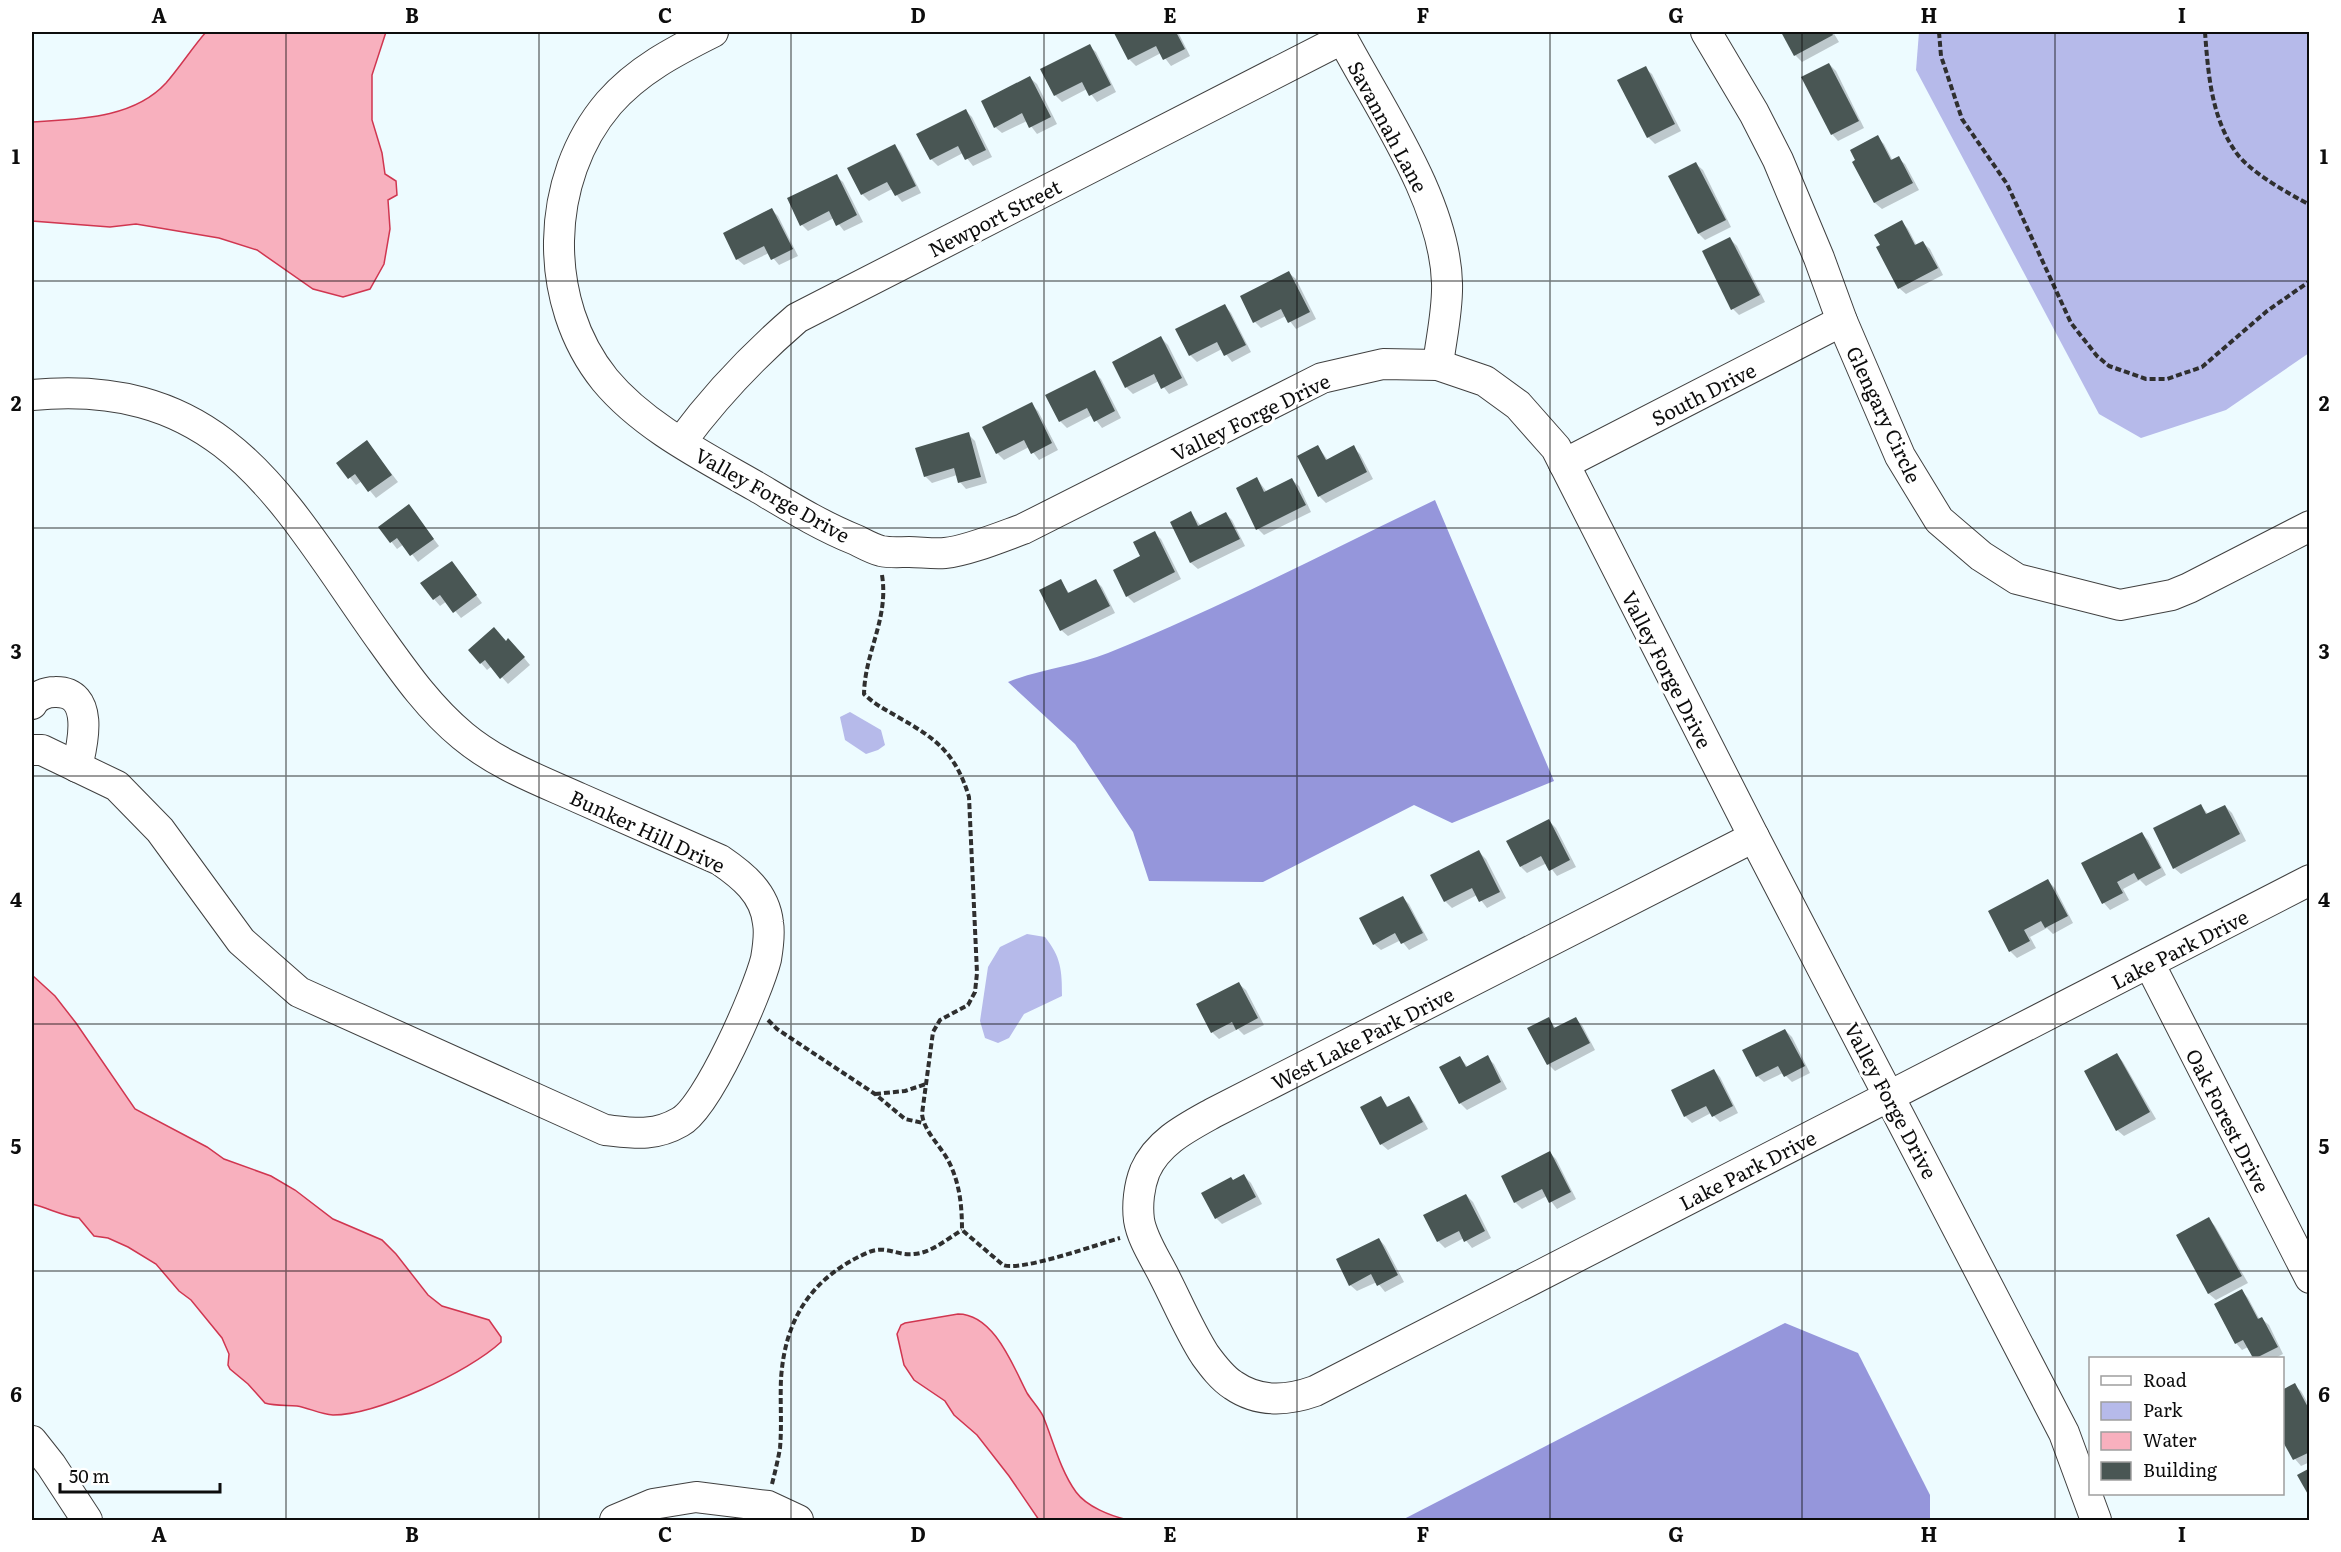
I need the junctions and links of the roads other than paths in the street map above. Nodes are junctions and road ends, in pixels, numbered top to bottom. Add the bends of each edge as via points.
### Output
1 (713, 32) edge
2 (1706, 32) edge
3 (1340, 35) edge
4 (1842, 321) junction
5 (1438, 365) junction
6 (32, 395) edge
7 (681, 442) junction
8 (1564, 464) junction
9 (2310, 526) edge
10 (32, 704) edge
11 (32, 750) edge
12 (77, 767) junction
13 (1754, 837) junction
14 (2310, 880) edge
15 (2149, 963) junction
16 (1890, 1096) junction
17 (2310, 1278) edge
18 (1196, 1337) joint
19 (32, 1441) edge
20 (87, 1521) edge
21 (615, 1521) edge
22 (798, 1521) edge
23 (2096, 1521) edge

1 - 7 street, Valley Forge Drive via 650,66 610,103 593,125 576,161 560,219 561,276 584,348 617,393
2 - 4 street, Glengary Circle via 1778,160
3 - 5 street, Savannah Lane via 1425,190 1445,256 1448,285
3 - 7 street, Newport Street via 797,318 759,351
4 - 8 street, South Drive
4 - 9 street, Glengary Circle via 1900,456 1939,520 1981,556 2017,579 2120,605 2181,591
5 - 7 street, Valley Forge Drive via 1383,364 1322,378 1023,529 946,553 881,551 833,531
5 - 8 street, Valley Forge Drive via 1485,381 1518,405 1542,430
6 - 12 street, Bunker Hill Drive via 98,393 152,404 185,418 225,443 247,461 284,504 421,694 463,736 507,766 720,860 747,880 763,904 768,922 760,979 697,1108 682,1121 649,1134 605,1130 299,992 241,941 160,830 117,786
8 - 13 street, Valley Forge Drive
10 - 12 street via 48,692 64,691 83,711 84,735
11 - 12 street, Bunker Hill Drive via 42,750
13 - 16 street, Valley Forge Drive
13 - 18 street, West Lake Park Drive via 1174,1136 1152,1158 1144,1173 1138,1208 1142,1230
14 - 15 street, Lake Park Drive
15 - 16 street, Lake Park Drive
15 - 17 street, Oak Forest Drive
16 - 18 street, Lake Park Drive via 1315,1391 1281,1400 1247,1393 1219,1373
16 - 23 street, Valley Forge Drive via 2064,1433
19 - 20 street
21 - 22 street via 653,1504 696,1497 768,1506

